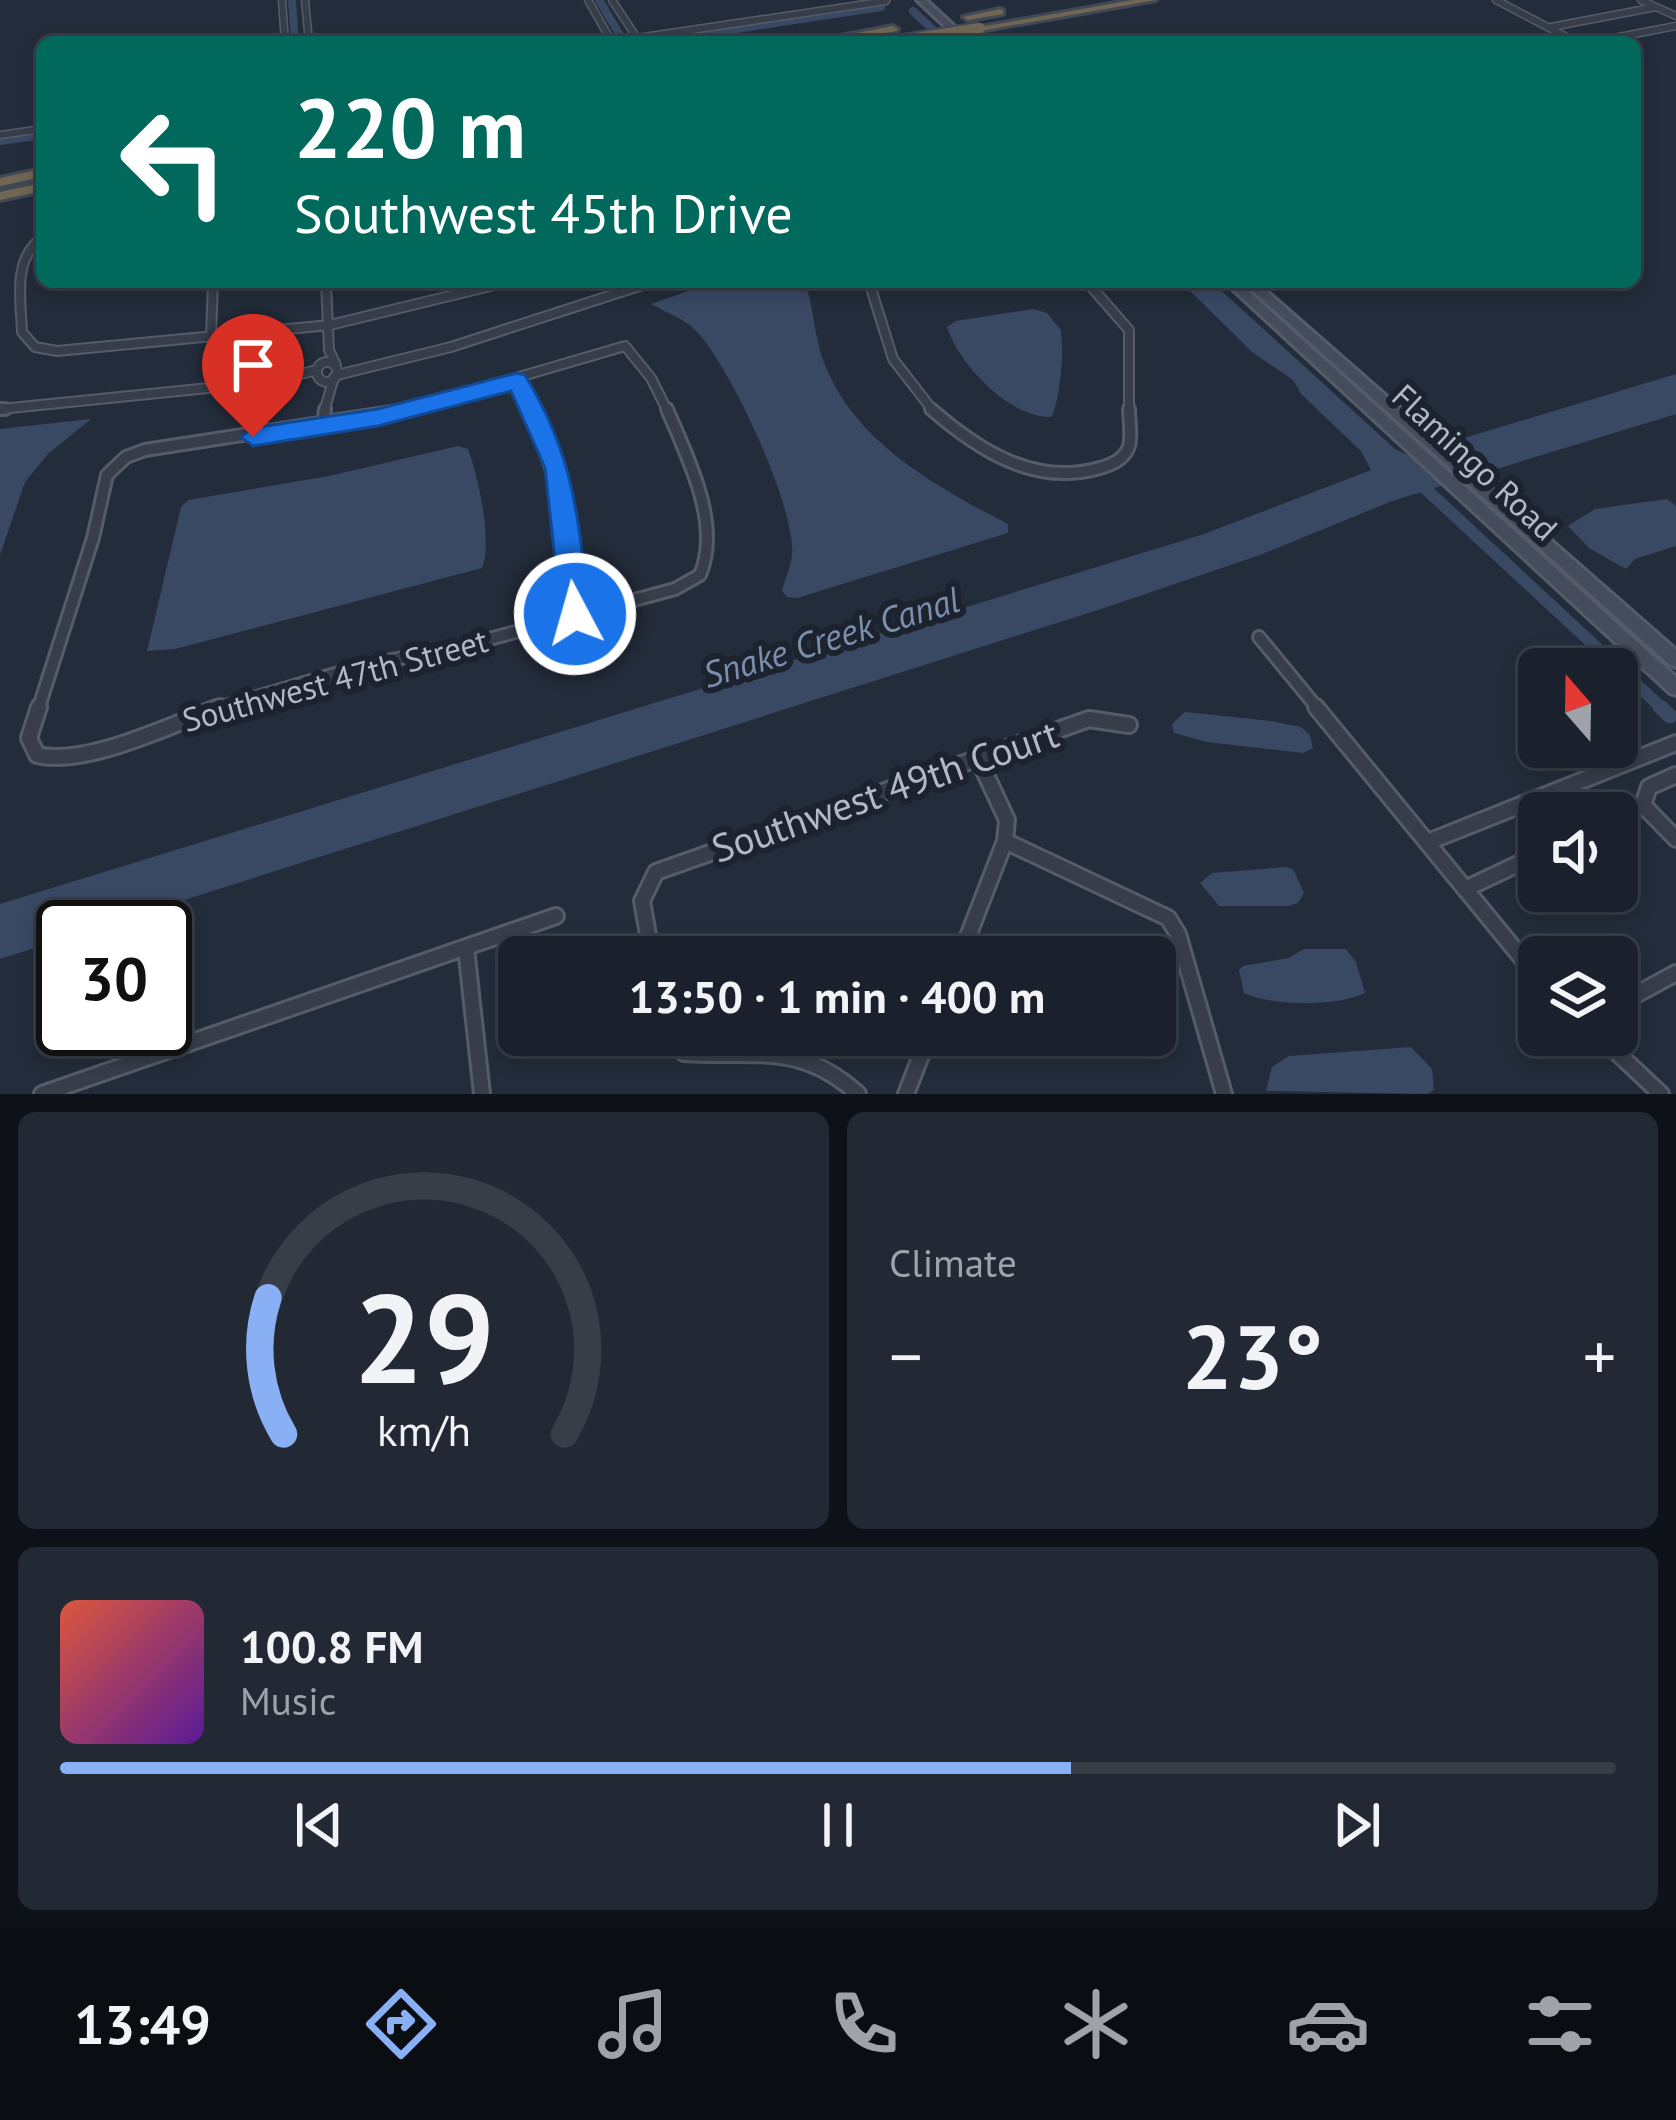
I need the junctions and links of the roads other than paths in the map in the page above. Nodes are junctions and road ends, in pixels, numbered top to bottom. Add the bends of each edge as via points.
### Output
1 (282, 0) edge
2 (305, 0) edge
3 (588, 0) edge
4 (612, 0) edge
5 (921, 0) edge
6 (932, 0) edge
7 (1082, 0) edge
8 (1151, 0) edge
9 (1496, 0) edge
10 (1641, 0) edge
11 (885, 1) edge
12 (1656, 7) junction
13 (895, 9) dead end
14 (1676, 16) edge
15 (1552, 28) junction
16 (1676, 28) edge
17 (285, 36) edge
18 (308, 36) edge
19 (604, 36) edge
20 (636, 36) edge
21 (650, 36) edge
22 (900, 36) edge
23 (905, 36) edge
24 (964, 36) edge
25 (965, 36) edge
26 (1566, 36) edge
27 (1629, 36) edge
28 (1639, 36) edge
29 (36, 130) edge
30 (0, 135) edge
31 (36, 174) edge
32 (0, 182) edge
33 (36, 188) edge
34 (0, 196) edge
35 (36, 241) edge
36 (214, 288) edge
37 (327, 288) edge
38 (482, 288) edge
39 (633, 288) edge
40 (871, 288) edge
41 (1092, 288) edge
42 (1239, 288) edge
43 (1256, 288) edge
44 (330, 325) junction
45 (211, 338) junction
46 (329, 350) junction
47 (336, 371) junction
48 (318, 374) junction
49 (517, 381) junction
50 (326, 394) junction
51 (0, 409) edge
52 (323, 427) junction
53 (575, 614) junction
54 (1259, 637) dead end
55 (1676, 660) edge
56 (1676, 688) edge
57 (1129, 725) dead end
58 (1676, 743) edge
59 (978, 758) junction
60 (1676, 776) edge
61 (1643, 805) junction
62 (1638, 807) edge
63 (1676, 839) edge
64 (1005, 841) junction
65 (1428, 842) junction
66 (1518, 864) edge
67 (1465, 889) junction
68 (556, 916) dead end
69 (648, 936) edge
70 (968, 936) edge
71 (466, 948) junction
72 (1518, 953) edge
73 (1676, 973) edge
74 (1638, 994) edge
75 (796, 1056) edge
76 (921, 1056) edge
77 (1620, 1056) edge
78 (42, 1094) edge
79 (482, 1094) edge
80 (858, 1094) edge
81 (906, 1094) edge
82 (1224, 1094) edge
83 (1660, 1094) edge

1 - 17 street
2 - 18 street
3 - 19 street
4 - 20 street
5 - 24 main road
6 - 25 main road
7 - 22 highway
8 - 23 highway, bridge
9 - 15 street
10 - 12 street
11 - 13 street
11 - 21 street
12 - 14 street
12 - 15 street
15 - 26 street
16 - 27 street
16 - 28 street
29 - 30 street
31 - 32 highway
33 - 34 highway
35 - 45 street via 23,254 22,332 35,346
36 - 45 street
37 - 44 street
38 - 44 street
39 - 47 street via 451,347
40 - 41 street via 885,343 921,398 991,452 1054,478 1125,456 1129,330
42 - 56 main road, Flamingo Road
43 - 55 main road, Flamingo Road
44 - 45 street
44 - 46 street
46 - 47 street
46 - 48 street
47 - 48 street
47 - 50 street
48 - 50 street
48 - 51 street
49 - 52 street
49 - 53 street via 558,468
49 - 53 street, Southwest 47th Street via 625,346 637,351 698,498 710,550 700,575
50 - 52 street
52 - 53 street, Southwest 47th Street via 145,450 107,475 29,738 37,755 86,754 314,680
54 - 65 street
57 - 59 street, Southwest 49th Court via 1089,719
58 - 65 street
59 - 64 street via 1007,820
59 - 69 street, Southwest 49th Court via 656,872 640,900
60 - 61 street via 1649,788
61 - 62 street
61 - 63 street
64 - 70 street
64 - 82 street via 1168,918
65 - 67 street
66 - 67 street
67 - 72 street
68 - 71 street
71 - 78 street
71 - 79 street
73 - 74 street
75 - 80 street via 838,1073
76 - 81 street
77 - 83 street

